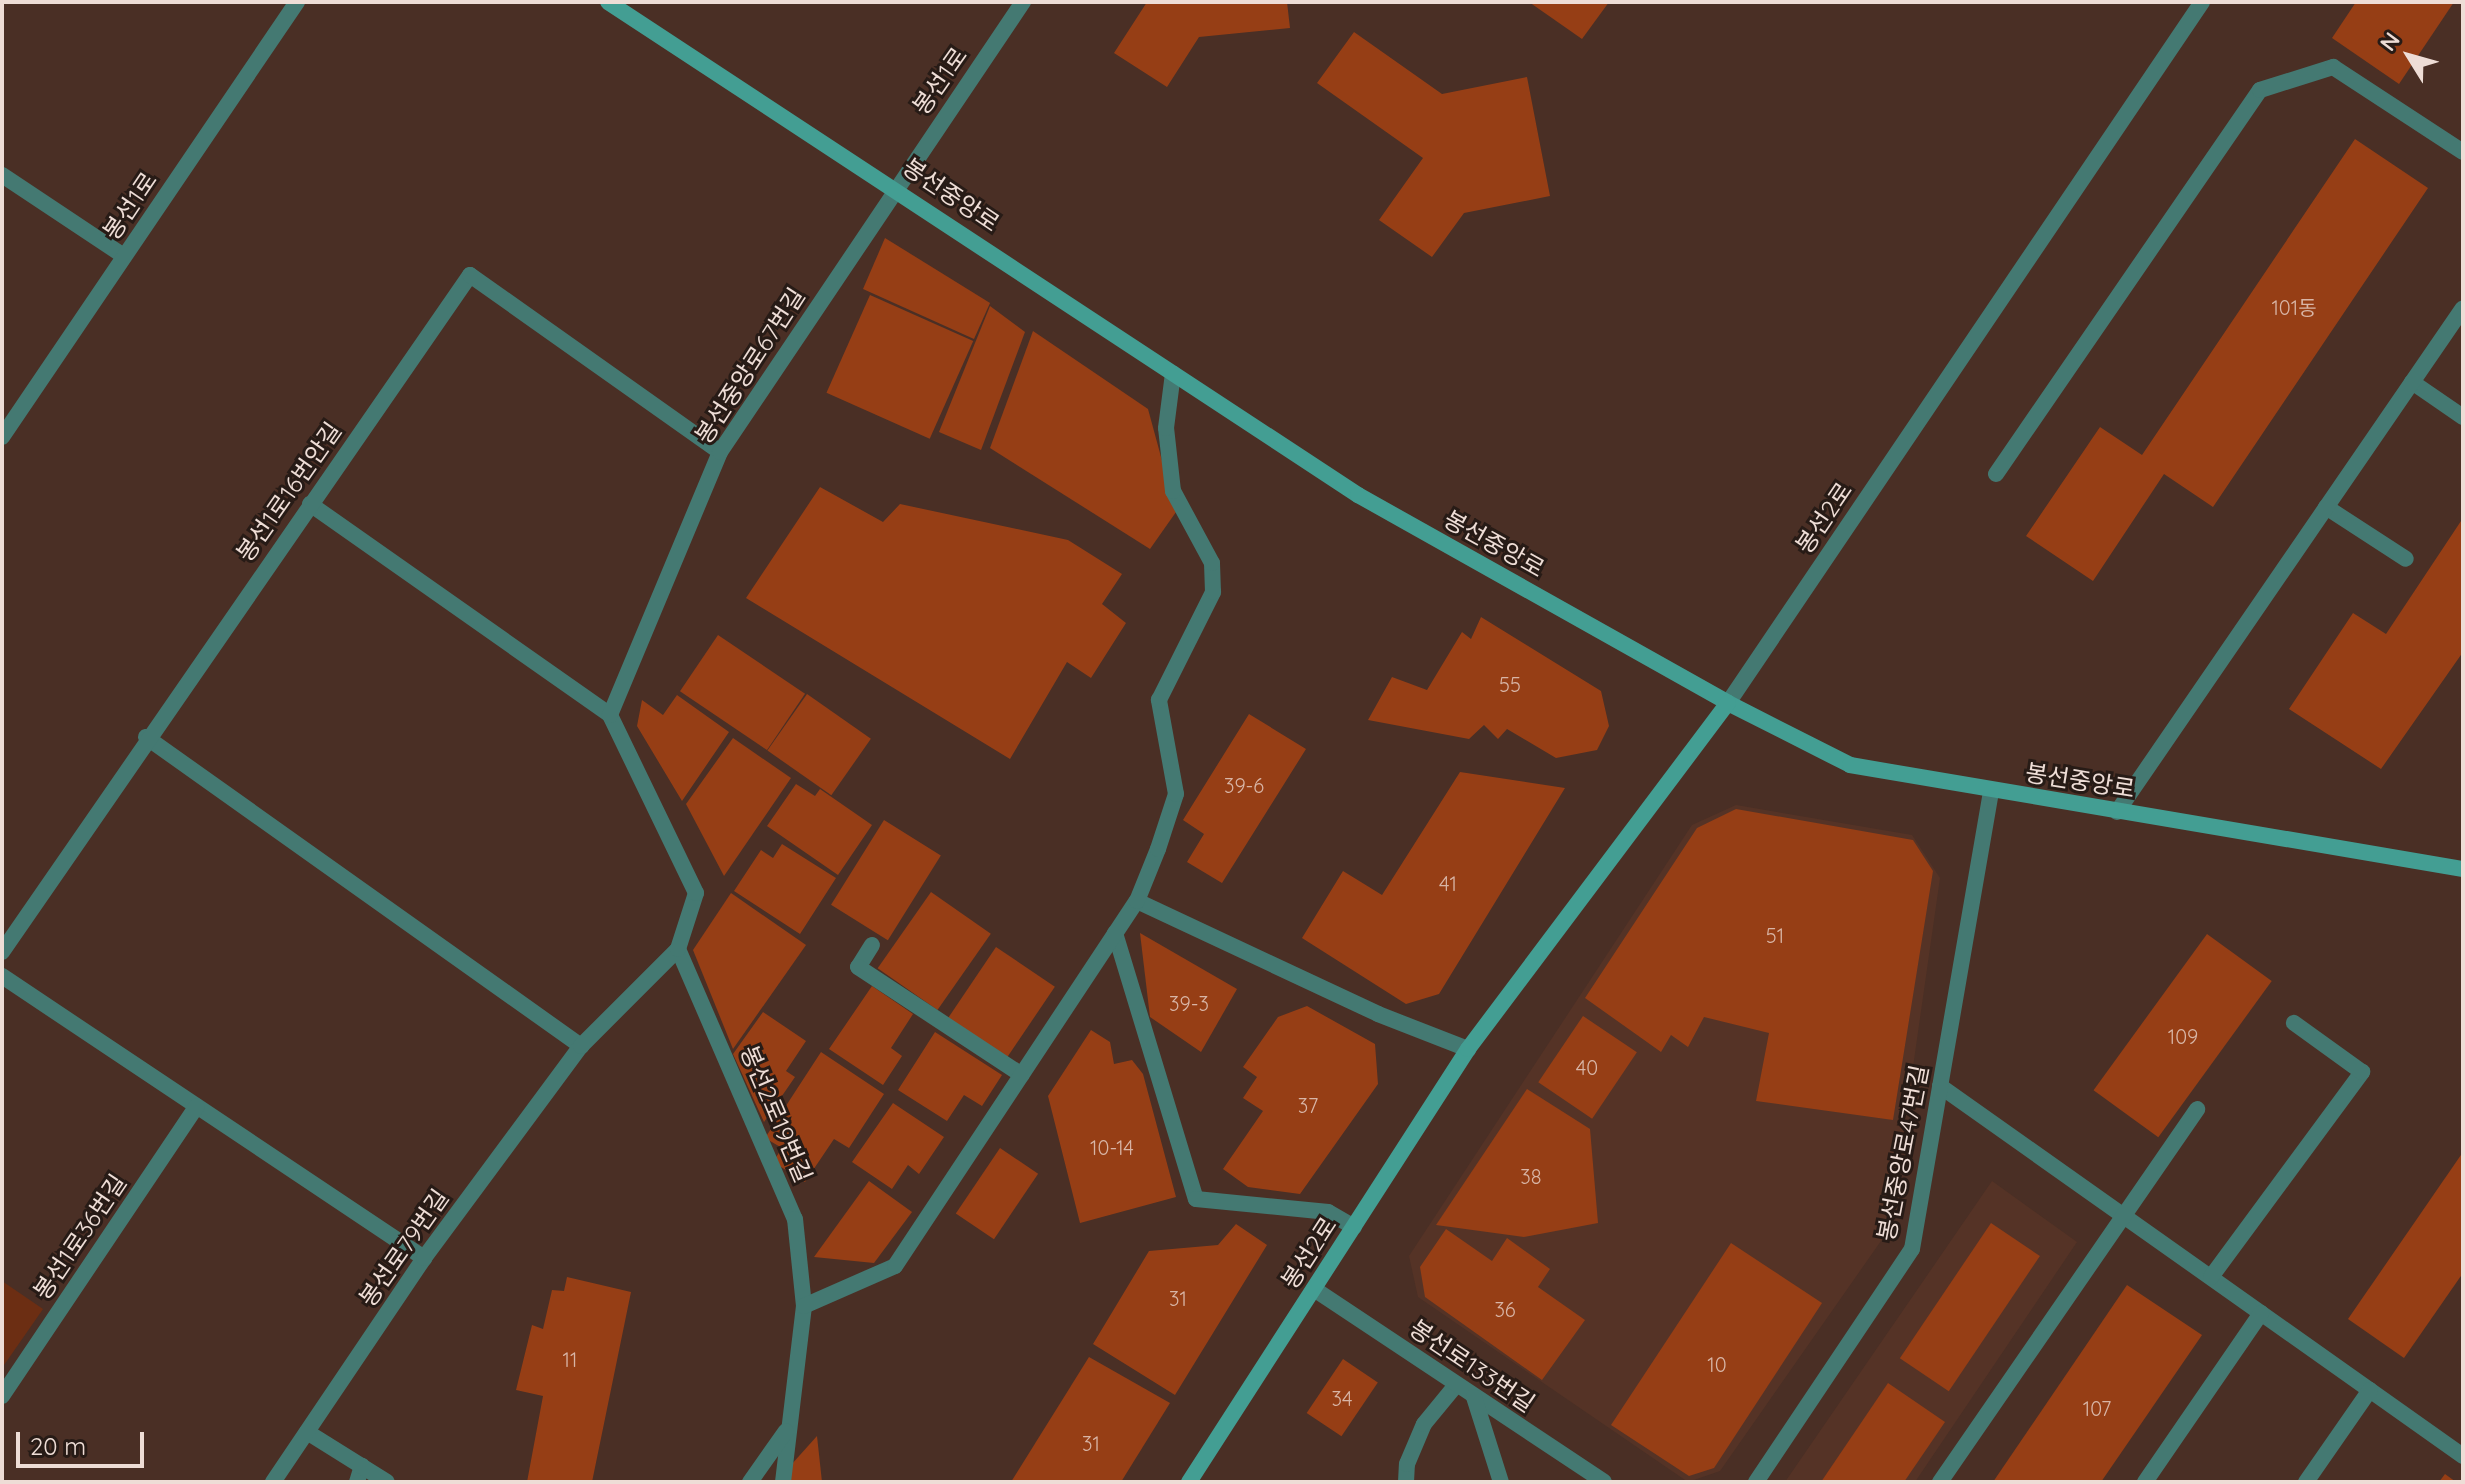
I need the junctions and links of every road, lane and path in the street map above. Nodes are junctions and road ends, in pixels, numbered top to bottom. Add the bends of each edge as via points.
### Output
1 (297, 2) edge
2 (608, 2) edge
3 (1023, 2) edge
4 (2202, 2) edge
5 (2463, 152) edge
6 (2, 175) edge
7 (896, 187) junction
8 (124, 256) junction
9 (2463, 308) edge
10 (1173, 373) junction
11 (2412, 382) junction
12 (2463, 417) edge
13 (2, 437) edge
14 (720, 452) junction
15 (1996, 474) dead end
16 (310, 504) junction
17 (2326, 507) junction
18 (2406, 559) dead end
19 (1728, 703) junction
20 (610, 715) junction
21 (146, 737) junction
22 (1991, 791) junction
23 (2117, 812) junction
24 (2463, 869) edge
25 (1137, 901) junction
26 (1115, 933) junction
27 (872, 945) dead end
28 (678, 949) junction
29 (2, 952) edge
30 (2, 976) edge
31 (2294, 1023) dead end
32 (581, 1046) junction
33 (1468, 1049) junction
34 (1022, 1075) junction
35 (1940, 1086) junction
36 (197, 1106) junction
37 (2197, 1109) dead end
38 (2124, 1216) junction
39 (1354, 1227) junction
40 (424, 1258) junction
41 (2211, 1277) junction
42 (1314, 1289) junction
43 (804, 1306) junction
44 (2261, 1313) junction
45 (1456, 1385) junction
46 (2370, 1390) junction
47 (2, 1396) edge
48 (1474, 1397) junction
49 (787, 1430) junction
50 (307, 1432) junction
51 (2463, 1456) edge
52 (359, 1474) edge
53 (273, 1482) edge
54 (387, 1482) edge
55 (750, 1482) edge
56 (783, 1482) edge
57 (1189, 1482) edge
58 (1406, 1482) edge
59 (1501, 1482) edge
60 (1604, 1482) edge
61 (1756, 1482) edge
62 (1940, 1482) edge
63 (2145, 1482) edge
64 (2306, 1482) edge

1 - 8 street, 봉선1로
2 - 7 street, 봉선중앙로
3 - 7 street, 봉선1로
4 - 19 street, 봉선2로
5 - 15 street via 2333,67 2260,90
6 - 8 street
7 - 10 street, 봉선중앙로
7 - 14 street, 봉선중앙로67번길
8 - 13 street, 봉선1로
9 - 11 street
10 - 19 street, 봉선중앙로 via 1358,495
10 - 25 street via 1166,428 1173,491 1212,563 1213,592 1159,700 1176,794
11 - 12 street
11 - 17 street
14 - 16 street, 봉선1로16번안길 via 470,275
14 - 20 street, 봉선중앙로67번길
16 - 20 street
16 - 21 street, 봉선1로16번안길
17 - 18 street
17 - 23 street
19 - 22 street, 봉선중앙로 via 1850,765
19 - 33 street, 봉선2로
20 - 28 street via 696,893
21 - 29 street, 봉선1로16번안길
21 - 32 street
22 - 23 street, 봉선중앙로
22 - 35 street, 봉선중앙로47번길
23 - 24 street, 봉선중앙로
25 - 26 street
25 - 33 street via 1378,1014
26 - 34 street
26 - 39 street via 1196,1199 1328,1212
27 - 34 street via 858,967
28 - 32 street, 봉선로79번길
28 - 43 street, 봉선2로19번길 via 795,1219
30 - 36 street
31 - 41 street via 2362,1072
32 - 40 street, 봉선로79번길
33 - 39 street, 봉선2로
34 - 43 street via 895,1266
35 - 38 street
35 - 61 street, 봉선중앙로47번길 via 1912,1249
36 - 40 street
36 - 47 street, 봉선1로36번길
37 - 38 street
38 - 41 street
38 - 62 street
39 - 42 street, 봉선2로
40 - 50 street, 봉선로79번길
41 - 44 street
42 - 45 street, 봉선로133번길
42 - 57 street, 봉선2로
43 - 49 street, 봉선2로19번길
44 - 46 street
44 - 63 street
45 - 48 street, 봉선로133번길
45 - 58 street via 1424,1424 1407,1464
46 - 51 street
46 - 64 street
48 - 59 street
48 - 60 street, 봉선로133번길
49 - 55 street
49 - 56 street, 봉선2로19번길
50 - 52 street
50 - 53 street, 봉선로79번길
52 - 54 street

